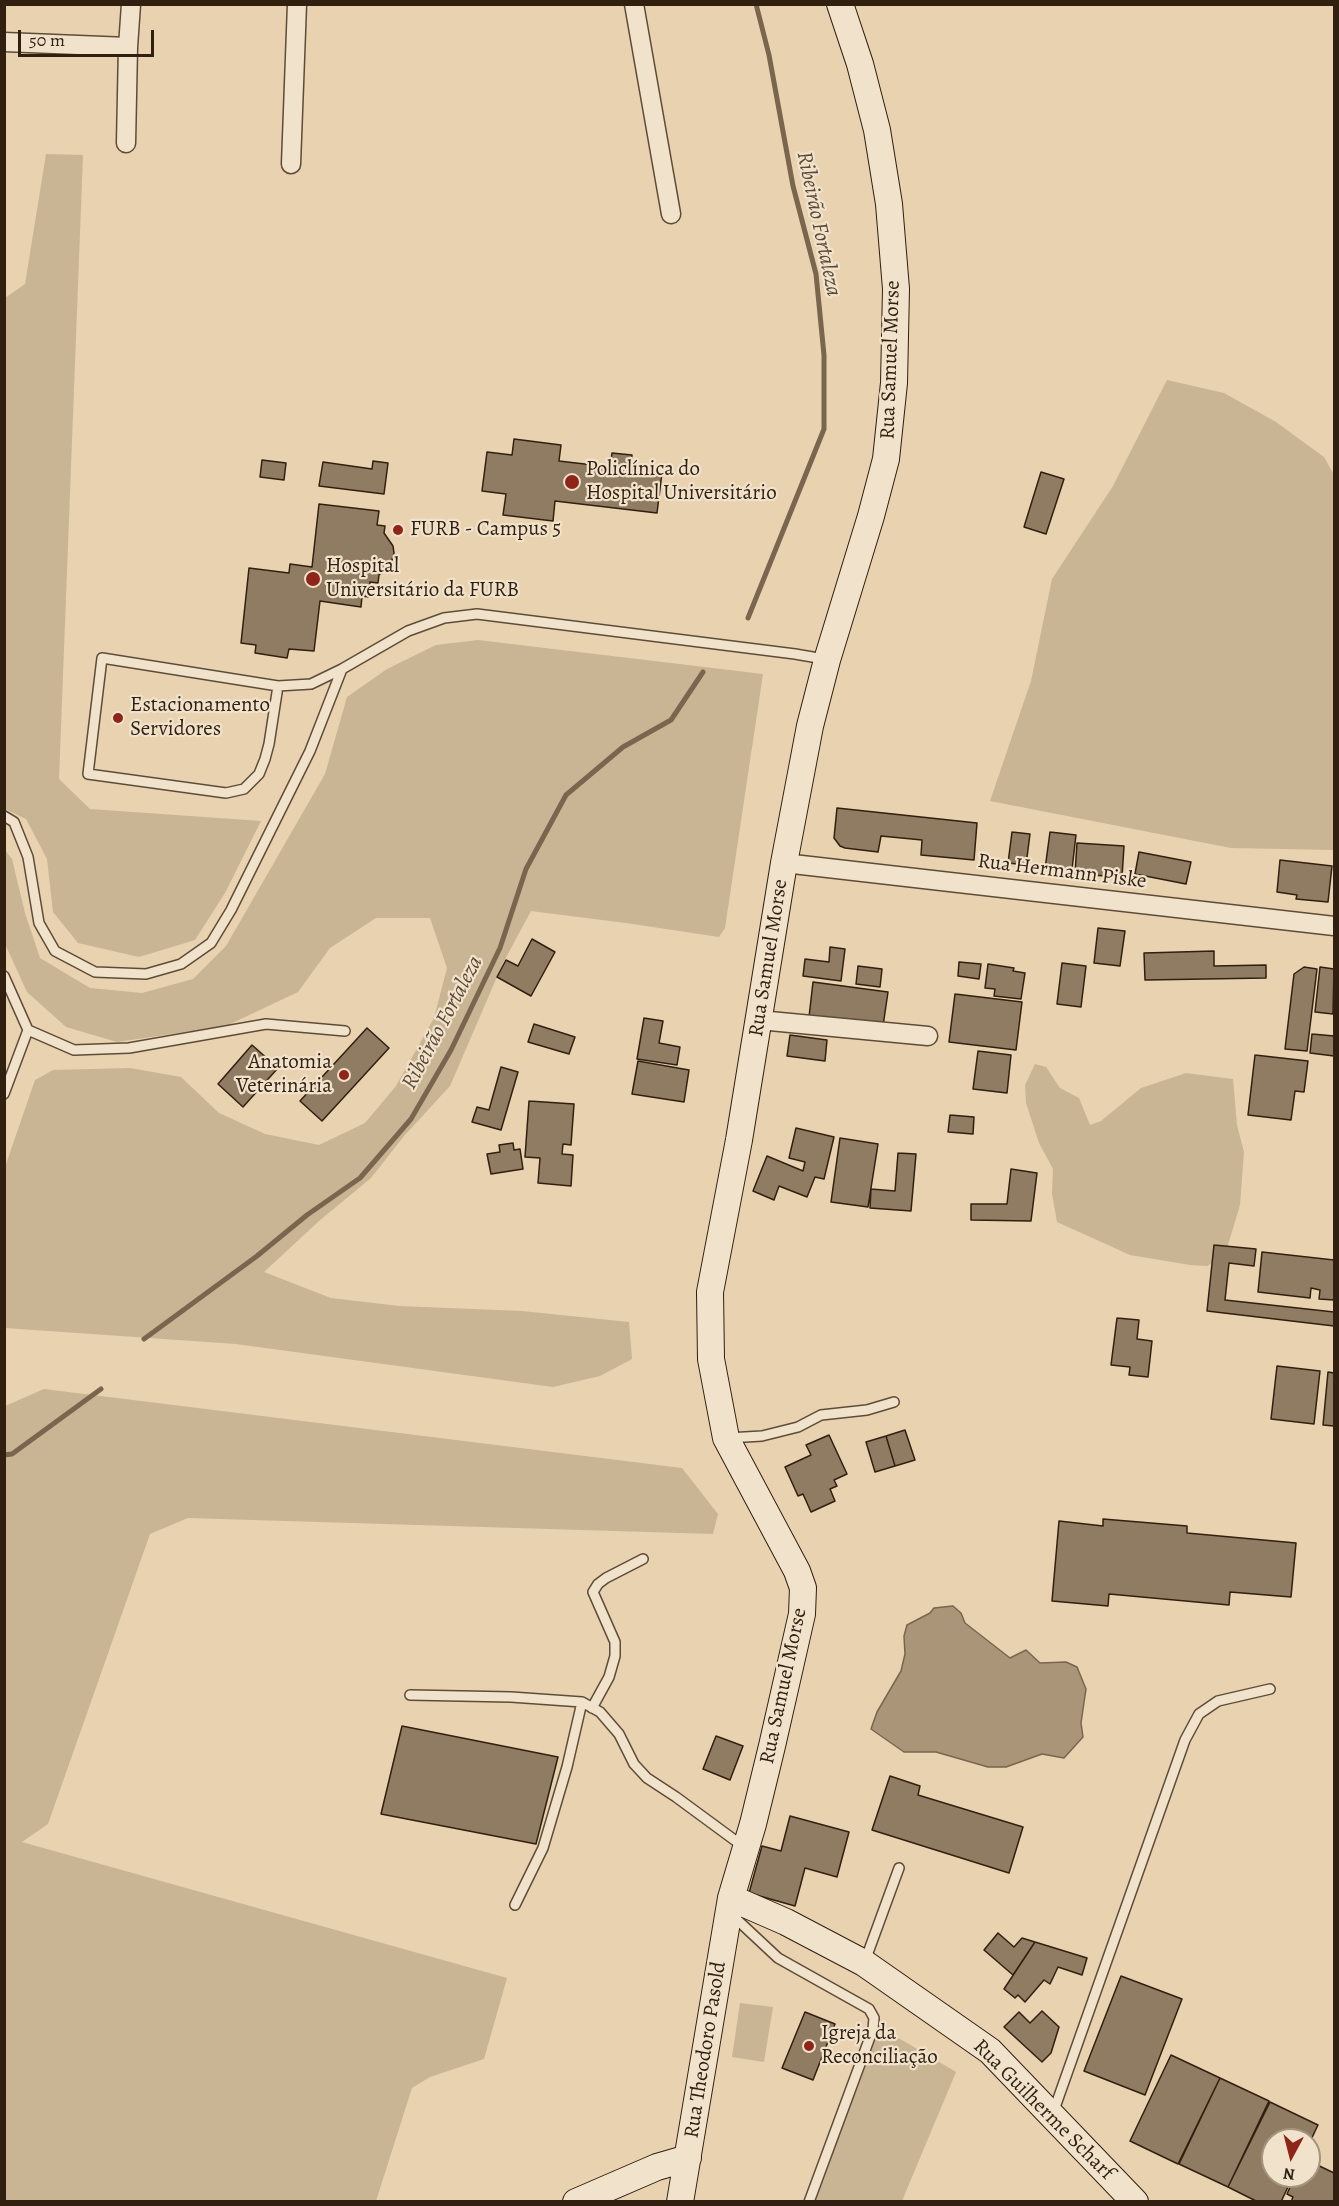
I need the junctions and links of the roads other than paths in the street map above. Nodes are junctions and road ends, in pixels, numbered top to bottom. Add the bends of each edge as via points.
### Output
1 (131, 4) edge
2 (297, 4) edge
3 (633, 4) edge
4 (840, 4) edge
5 (4, 42) edge
6 (128, 47) junction
7 (126, 143) dead end
8 (291, 164) dead end
9 (671, 214) dead end
10 (827, 660) junction
11 (342, 669) junction
12 (278, 686) junction
13 (4, 816) edge
14 (784, 863) junction
15 (1335, 927) edge
16 (4, 976) edge
17 (759, 1020) junction
18 (28, 1030) junction
19 (345, 1031) dead end
20 (928, 1036) dead end
21 (4, 1094) edge
22 (894, 1402) dead end
23 (726, 1438) junction
24 (643, 1559) dead end
25 (1270, 1689) dead end
26 (410, 1695) dead end
27 (582, 1702) junction
28 (592, 1707) junction
29 (746, 1848) junction
30 (899, 1868) dead end
31 (515, 1905) dead end
32 (729, 1905) junction
33 (864, 1963) junction
34 (1052, 2115) junction
35 (688, 2158) junction
36 (576, 2202) edge
37 (680, 2202) edge
38 (809, 2202) edge
39 (1135, 2202) edge

1 - 6 street
2 - 8 street
3 - 9 street
4 - 10 street, Rua Samuel Morse via 878,130 896,289 894,382 886,459
5 - 6 street
6 - 7 street
10 - 11 lane via 477,614 444,618 408,631
10 - 14 street, Rua Samuel Morse
11 - 12 lane via 311,684
11 - 13 lane via 310,752 231,910 211,943 181,964 146,974 95,972 55,951 39,923 28,857 14,822
12 - 12 lane via 102,658 88,774 226,793 244,789 259,774 265,759
14 - 15 street, Rua Hermann Piske
14 - 17 street, Rua Samuel Morse
16 - 18 lane
17 - 20 street
17 - 23 street, Rua Samuel Morse via 710,1292 711,1359
18 - 19 lane via 75,1050 129,1048 266,1024
18 - 21 lane
22 - 23 lane via 867,1410 821,1415 762,1436
23 - 29 street, Rua Samuel Morse via 803,1588 800,1625
24 - 28 lane via 606,1578 593,1592 615,1642 615,1656 609,1677
25 - 34 lane via 1218,1701 1199,1713 1185,1740
26 - 27 lane
27 - 28 lane
27 - 31 lane via 543,1848
28 - 29 lane via 619,1734 646,1778
29 - 32 street, Rua Samuel Morse
30 - 33 lane
32 - 33 street, Rua Guilherme Scharf via 786,1922
32 - 35 street, Rua Theodoro Pasold
32 - 38 lane via 754,1938 778,1958 869,2009 874,2018
33 - 34 street, Rua Guilherme Scharf via 990,2051
34 - 39 street, Rua Guilherme Scharf
35 - 36 street
35 - 37 street, Rua Theodoro Pasold

